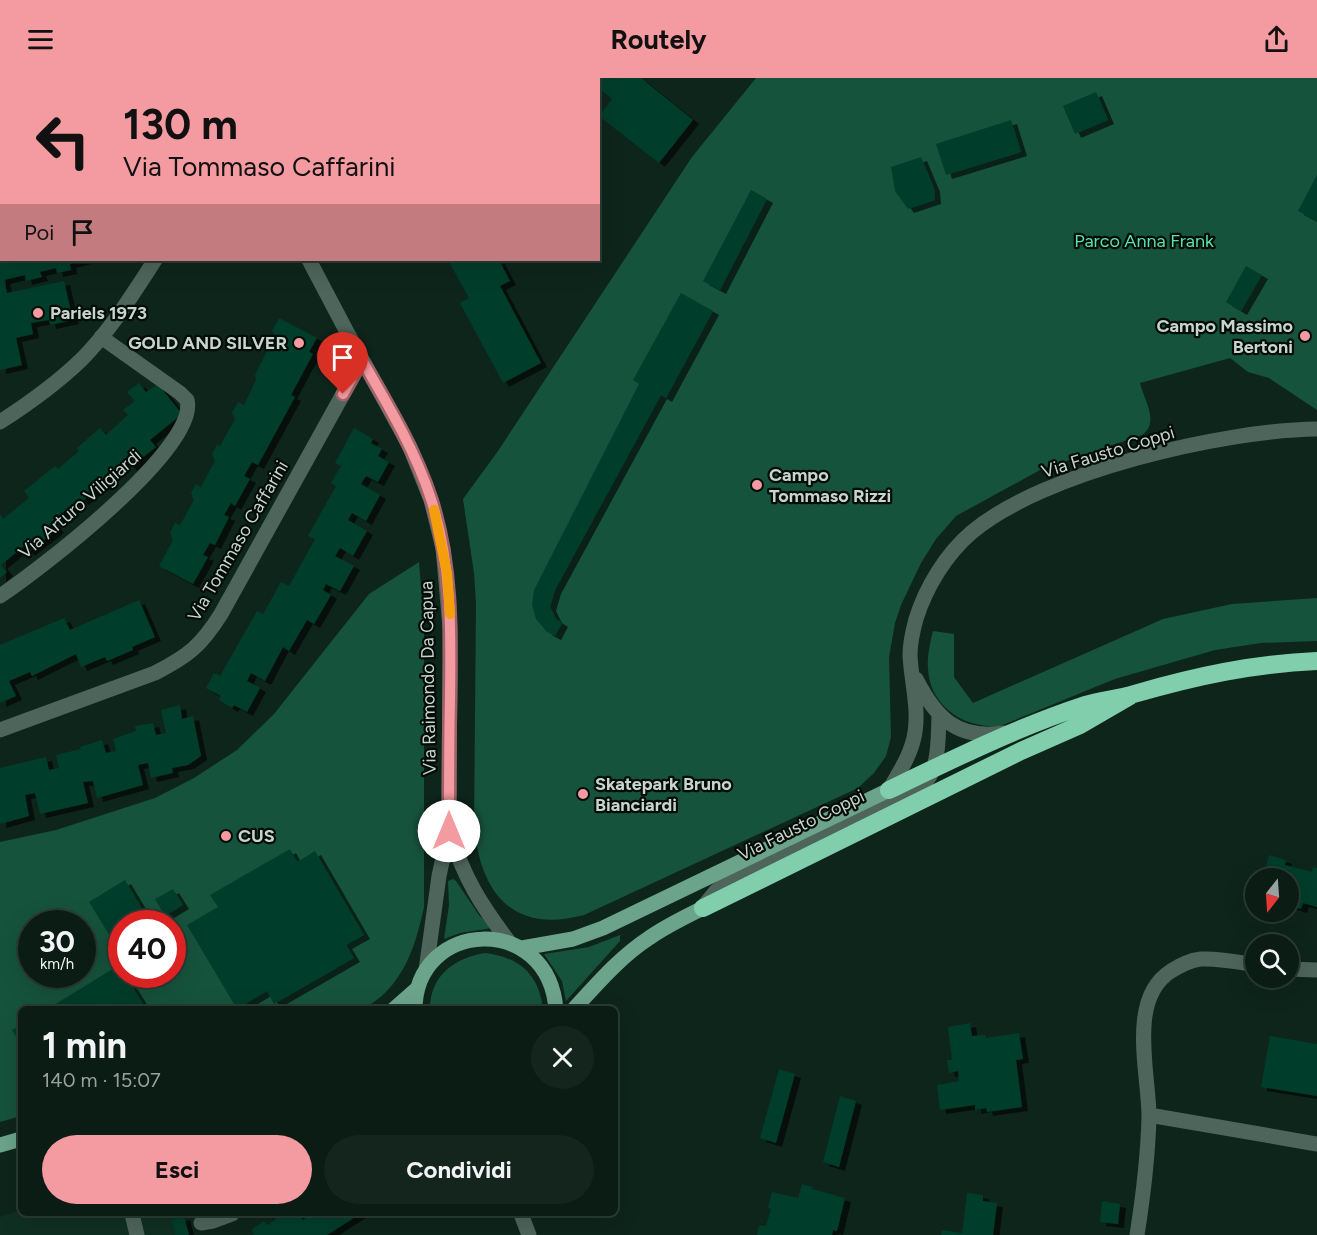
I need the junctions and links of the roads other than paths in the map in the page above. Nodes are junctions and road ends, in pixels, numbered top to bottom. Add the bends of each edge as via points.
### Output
1 (154, 261) edge
2 (309, 262) edge
3 (101, 336) junction
4 (362, 360) junction
5 (2, 420) edge
6 (1317, 429) edge
7 (0, 596) edge
8 (1317, 661) edge
9 (913, 674) junction
10 (1130, 696) junction
11 (939, 716) junction
12 (0, 730) edge
13 (1017, 731) junction
14 (934, 768) junction
15 (889, 790) junction
16 (449, 831) junction
17 (703, 908) junction
18 (516, 945) junction
19 (1245, 963) edge
20 (1299, 969) edge
21 (426, 970) junction
22 (1317, 970) edge
23 (418, 988) junction
24 (398, 1006) edge
25 (416, 1006) edge
26 (555, 1006) edge
27 (577, 1006) edge
28 (1149, 1115) junction
29 (18, 1139) edge
30 (0, 1144) edge
31 (1317, 1144) edge
32 (132, 1216) edge
33 (227, 1216) edge
34 (202, 1224) edge
35 (137, 1235) edge
36 (1137, 1235) edge

1 - 3 street
2 - 4 street, Via Raimondo Da Capua
3 - 5 street via 70,370
3 - 7 street, Via Arturo Viligiardi via 180,393 187,400 188,411 158,462 87,529
4 - 12 street, Via Tommaso Caffarini via 221,614 197,646 154,673
4 - 16 street, Via Raimondo Da Capua via 418,465 443,549 450,628
6 - 9 street, Via Fausto Coppi via 1273,431 1167,452 1059,484 999,513 960,543 931,585 912,638
8 - 10 highway via 1228,670
9 - 11 street, Via Fausto Coppi
9 - 15 street, Via Fausto Coppi via 914,737
10 - 13 highway via 1093,703
10 - 17 highway via 1088,722 1021,751
11 - 13 street, Via Fausto Coppi via 970,733
11 - 14 street
13 - 14 highway
14 - 15 highway
14 - 17 street, Via Fausto Coppi via 920,788 725,884
15 - 18 main road via 603,928 573,939
16 - 18 street, Via Raimondo Da Capua via 471,888
16 - 21 street, Via Raimondo Da Capua
17 - 27 main road via 637,946
18 - 21 main road via 486,938 463,942 442,952
18 - 26 main road via 540,964 552,985
19 - 28 street via 1192,961 1164,975 1153,988 1144,1030
20 - 22 street
21 - 23 main road
23 - 24 main road
23 - 25 main road
28 - 31 street
28 - 36 street
29 - 30 main road
32 - 35 street
33 - 34 street

